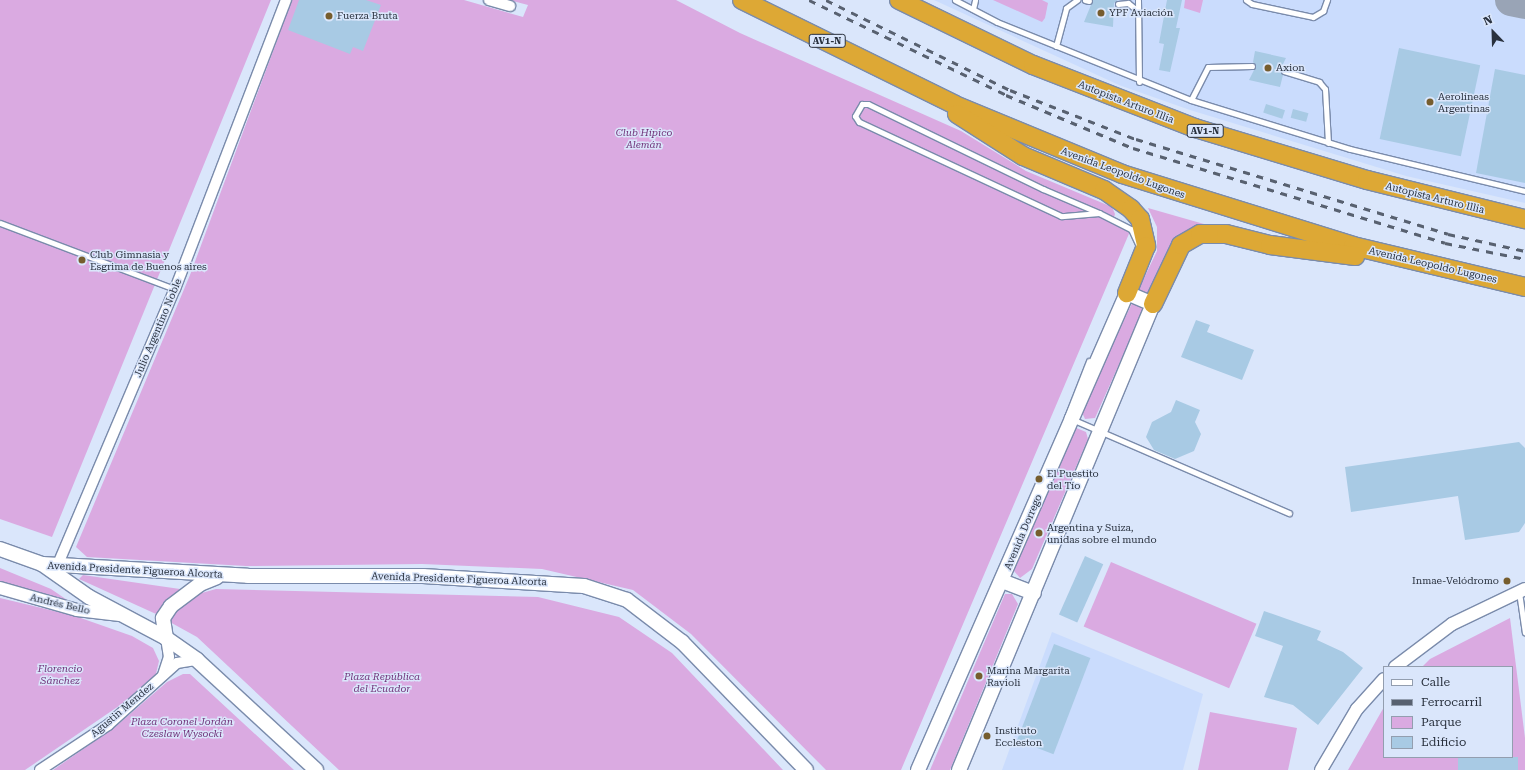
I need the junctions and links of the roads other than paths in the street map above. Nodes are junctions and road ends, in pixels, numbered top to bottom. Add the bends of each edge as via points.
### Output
1 (286, 0) edge
2 (489, 0) edge
3 (742, 0) edge
4 (899, 0) edge
5 (955, 0) edge
6 (975, 0) edge
7 (1077, 0) edge
8 (1138, 0) edge
9 (1246, 0) edge
10 (1327, 0) edge
11 (1118, 4) dead end
12 (510, 6) dead end
13 (973, 9) junction
14 (1138, 11) junction
15 (1056, 46) junction
16 (1252, 66) dead end
17 (1284, 71) dead end
18 (1139, 82) junction
19 (912, 83) junction
20 (1191, 100) junction
21 (1328, 143) junction
22 (1525, 191) edge
23 (1099, 213) junction
24 (1525, 219) edge
25 (0, 223) edge
26 (1431, 266) junction
27 (1525, 287) edge
28 (175, 289) junction
29 (1127, 293) junction
30 (1153, 304) junction
31 (1070, 418) junction
32 (1099, 429) junction
33 (1289, 513) dead end
34 (0, 549) edge
35 (42, 564) junction
36 (58, 564) junction
37 (221, 575) junction
38 (1002, 581) junction
39 (0, 588) edge
40 (1522, 591) edge
41 (1034, 593) junction
42 (120, 615) junction
43 (1525, 633) edge
44 (166, 638) junction
45 (197, 660) junction
46 (1396, 666) edge
47 (163, 675) junction
48 (1383, 680) edge
49 (40, 770) edge
50 (316, 770) edge
51 (806, 770) edge
52 (918, 770) edge
53 (959, 770) edge
54 (1321, 770) edge

1 - 28 street, Julio Argentino Noble
2 - 12 street
3 - 19 highway, Avenida Leopoldo Lugones / AV1-N
4 - 24 highway, Autopista Arturo Illia / AV1-N via 1033,65 1195,128 1367,180
5 - 13 lane
6 - 13 lane
7 - 15 lane via 1066,8
8 - 14 lane
9 - 10 lane via 1252,4 1313,17 1323,11
11 - 14 lane via 1128,3
13 - 15 lane
14 - 18 lane
15 - 18 lane
16 - 20 lane via 1208,67
17 - 21 lane via 1319,82 1325,89
18 - 20 lane
19 - 26 highway, Avenida Leopoldo Lugones / AV1-N via 983,117 1122,174 1278,224
19 - 29 highway via 990,138 1037,163 1104,190 1132,209 1140,219 1146,246
20 - 21 lane
21 - 22 lane
23 - 23 lane via 868,104 862,104 855,116 859,122 1061,216
23 - 31 lane via 1131,229 1139,246 1132,268 1066,412
25 - 28 lane
26 - 27 highway, Avenida Leopoldo Lugones / AV1-N
26 - 30 highway via 1270,245 1226,234 1200,234 1181,245
28 - 36 street, Julio Argentino Noble
29 - 30 main road
29 - 31 main road, Avenida Dorrego
30 - 32 main road
31 - 32 lane
31 - 38 main road, Avenida Dorrego
32 - 33 lane
32 - 41 main road
34 - 35 main road, Avenida Presidente Figueroa Alcorta
35 - 36 main road, Avenida Presidente Figueroa Alcorta
35 - 42 main road, Avenida Presidente Figueroa Alcorta
36 - 37 main road, Avenida Presidente Figueroa Alcorta
37 - 44 main road via 200,584 171,606 163,618
37 - 51 main road, Avenida Presidente Figueroa Alcorta via 423,576 541,581 584,586 627,600 682,642
38 - 41 main road
38 - 52 main road, Avenida Dorrego
39 - 42 street, Andrés Bello via 77,610
40 - 43 lane
40 - 46 street via 1452,624
41 - 53 main road
42 - 44 main road, Avenida Presidente Figueroa Alcorta
44 - 45 main road, Avenida Presidente Figueroa Alcorta
44 - 47 street via 169,657
45 - 47 street, Agustin Mendez via 177,664
45 - 50 main road, Avenida Presidente Figueroa Alcorta
47 - 49 street, Agustin Mendez via 108,725
48 - 54 street via 1357,709

